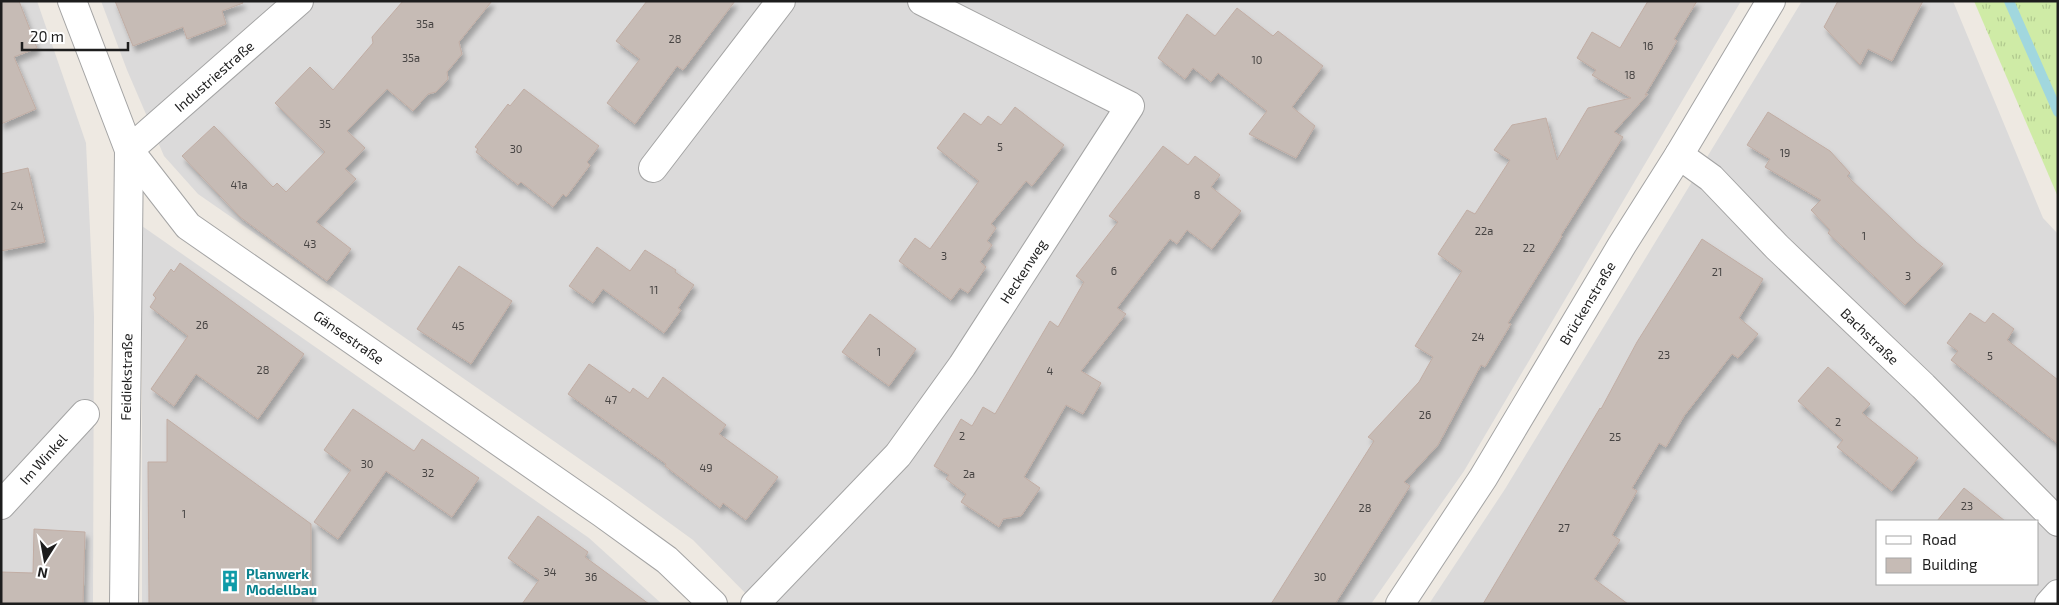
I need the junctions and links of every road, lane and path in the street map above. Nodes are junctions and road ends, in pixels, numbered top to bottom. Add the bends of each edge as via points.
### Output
1 (72, 1) edge
2 (299, 1) edge
3 (781, 1) edge
4 (922, 1) edge
5 (1772, 1) edge
6 (129, 150) junction
7 (1679, 155) junction
8 (653, 168) dead end
9 (85, 414) dead end
10 (1, 505) edge
11 (2058, 522) edge
12 (2058, 594) edge
13 (124, 604) edge
14 (713, 604) edge
15 (755, 604) edge
16 (1400, 604) edge
17 (2049, 604) edge

1 - 6 street, Gänsestraße
2 - 6 street, Industriestraße
3 - 8 street
4 - 15 street, Heckenweg via 1130,106 962,366 898,455
5 - 7 street, Brückenstraße
6 - 13 street, Feidiekstraße
6 - 14 street, Gänsestraße via 188,226 602,513 667,560
7 - 11 street, Bachstraße via 1711,178 1777,247 1923,386
7 - 16 street, Brückenstraße via 1622,244 1483,478
9 - 10 street, Im Winkel
12 - 17 street

